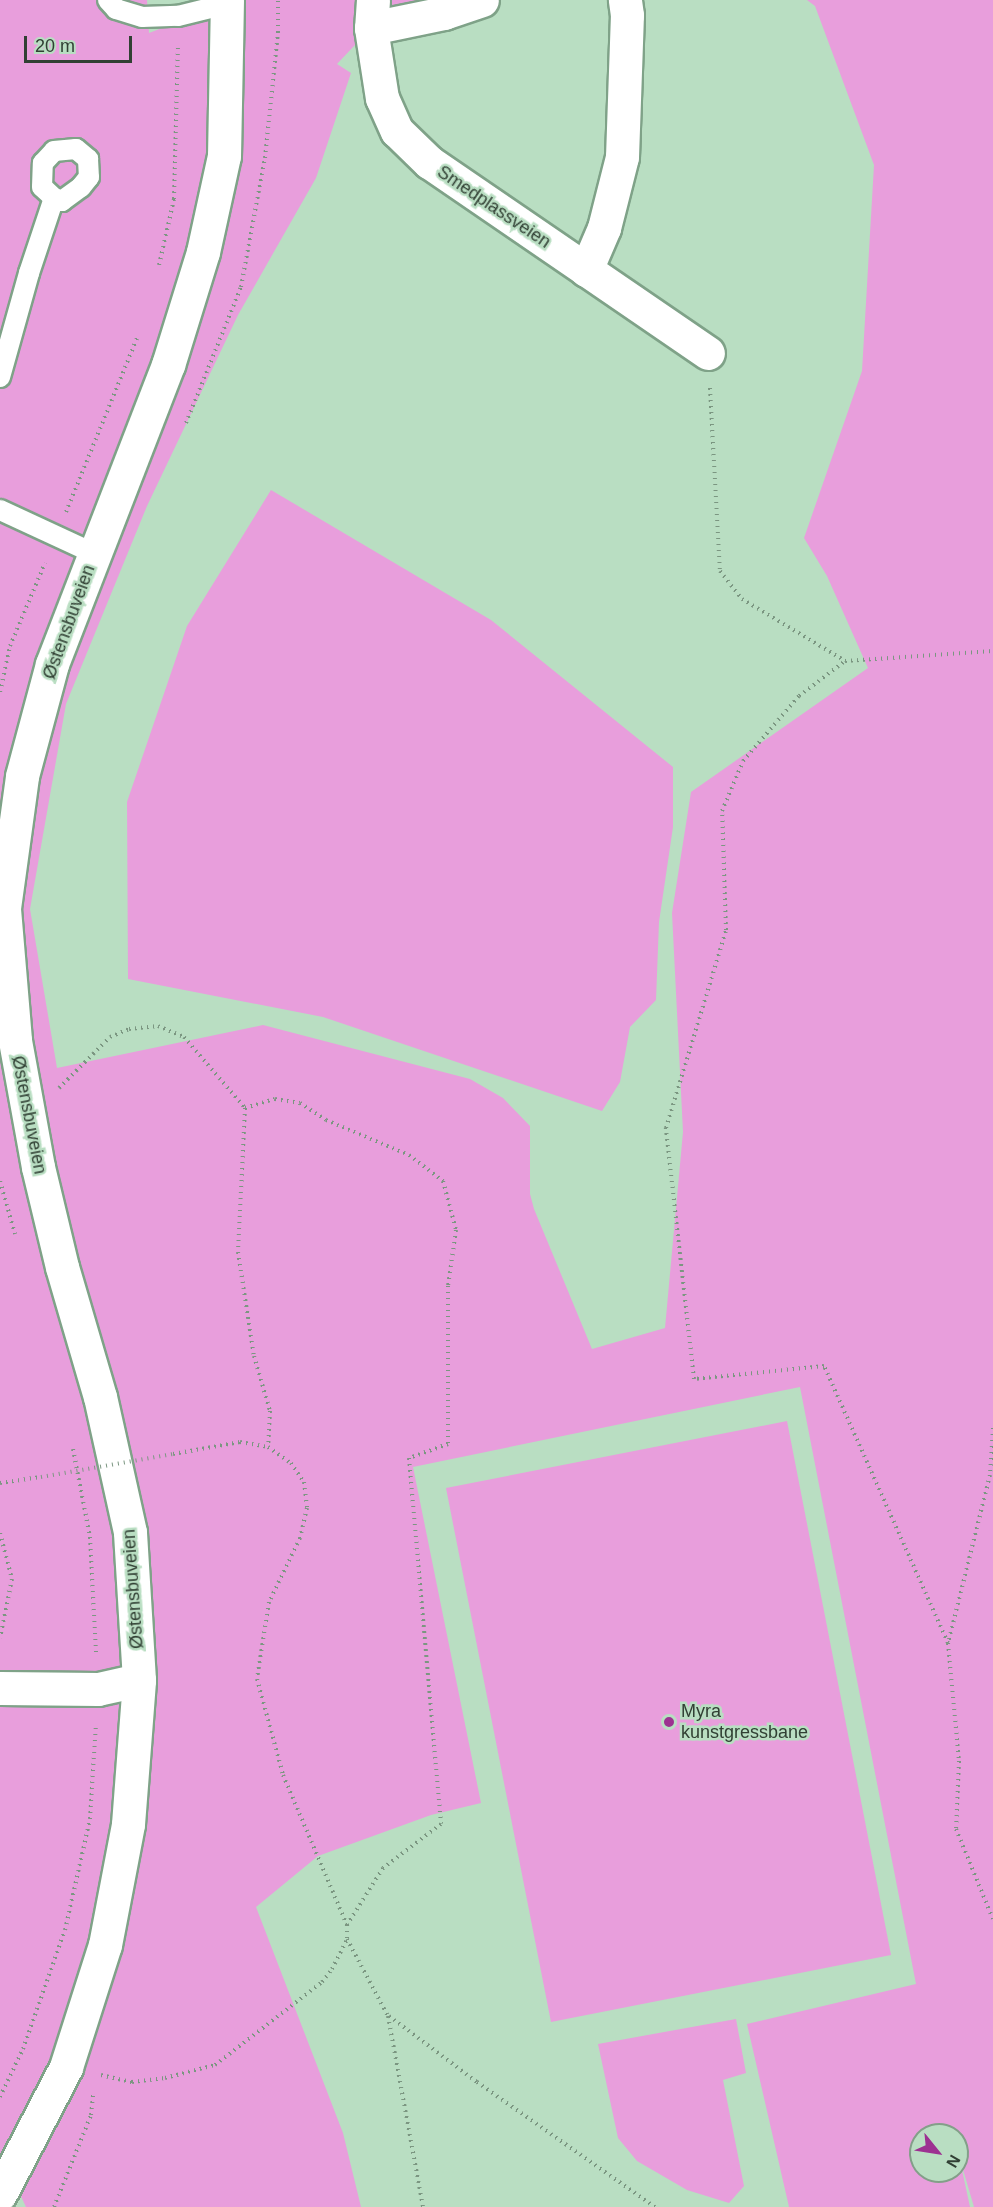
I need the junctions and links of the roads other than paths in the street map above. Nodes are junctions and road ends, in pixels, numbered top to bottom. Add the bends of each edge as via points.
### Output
1 (108, 0) edge
2 (482, 0) edge
3 (625, 0) edge
4 (227, 2) edge
5 (372, 14) edge
6 (54, 198) dead end
7 (586, 270) junction
8 (708, 353) road end
9 (0, 377) edge
10 (0, 510) edge
11 (93, 554) junction
12 (139, 1680) junction
13 (0, 1688) edge
14 (0, 2194) edge

1 - 4 lane via 116,9 142,17 178,16
2 - 5 main road via 444,13
3 - 7 main road via 622,157 604,228
4 - 11 main road, Østensbuveien via 224,156 203,252 168,365
5 - 7 main road, Smedplassveien via 382,98 397,131 429,162
6 - 9 lane
7 - 8 main road, Smedplassveien
10 - 11 lane
11 - 12 main road, Østensbuveien via 52,664 22,776 4,908 15,1040 27,1105 59,1256 100,1397 130,1532
12 - 13 main road via 98,1689
12 - 14 main road, Østensbuveien via 128,1824 80,2070

